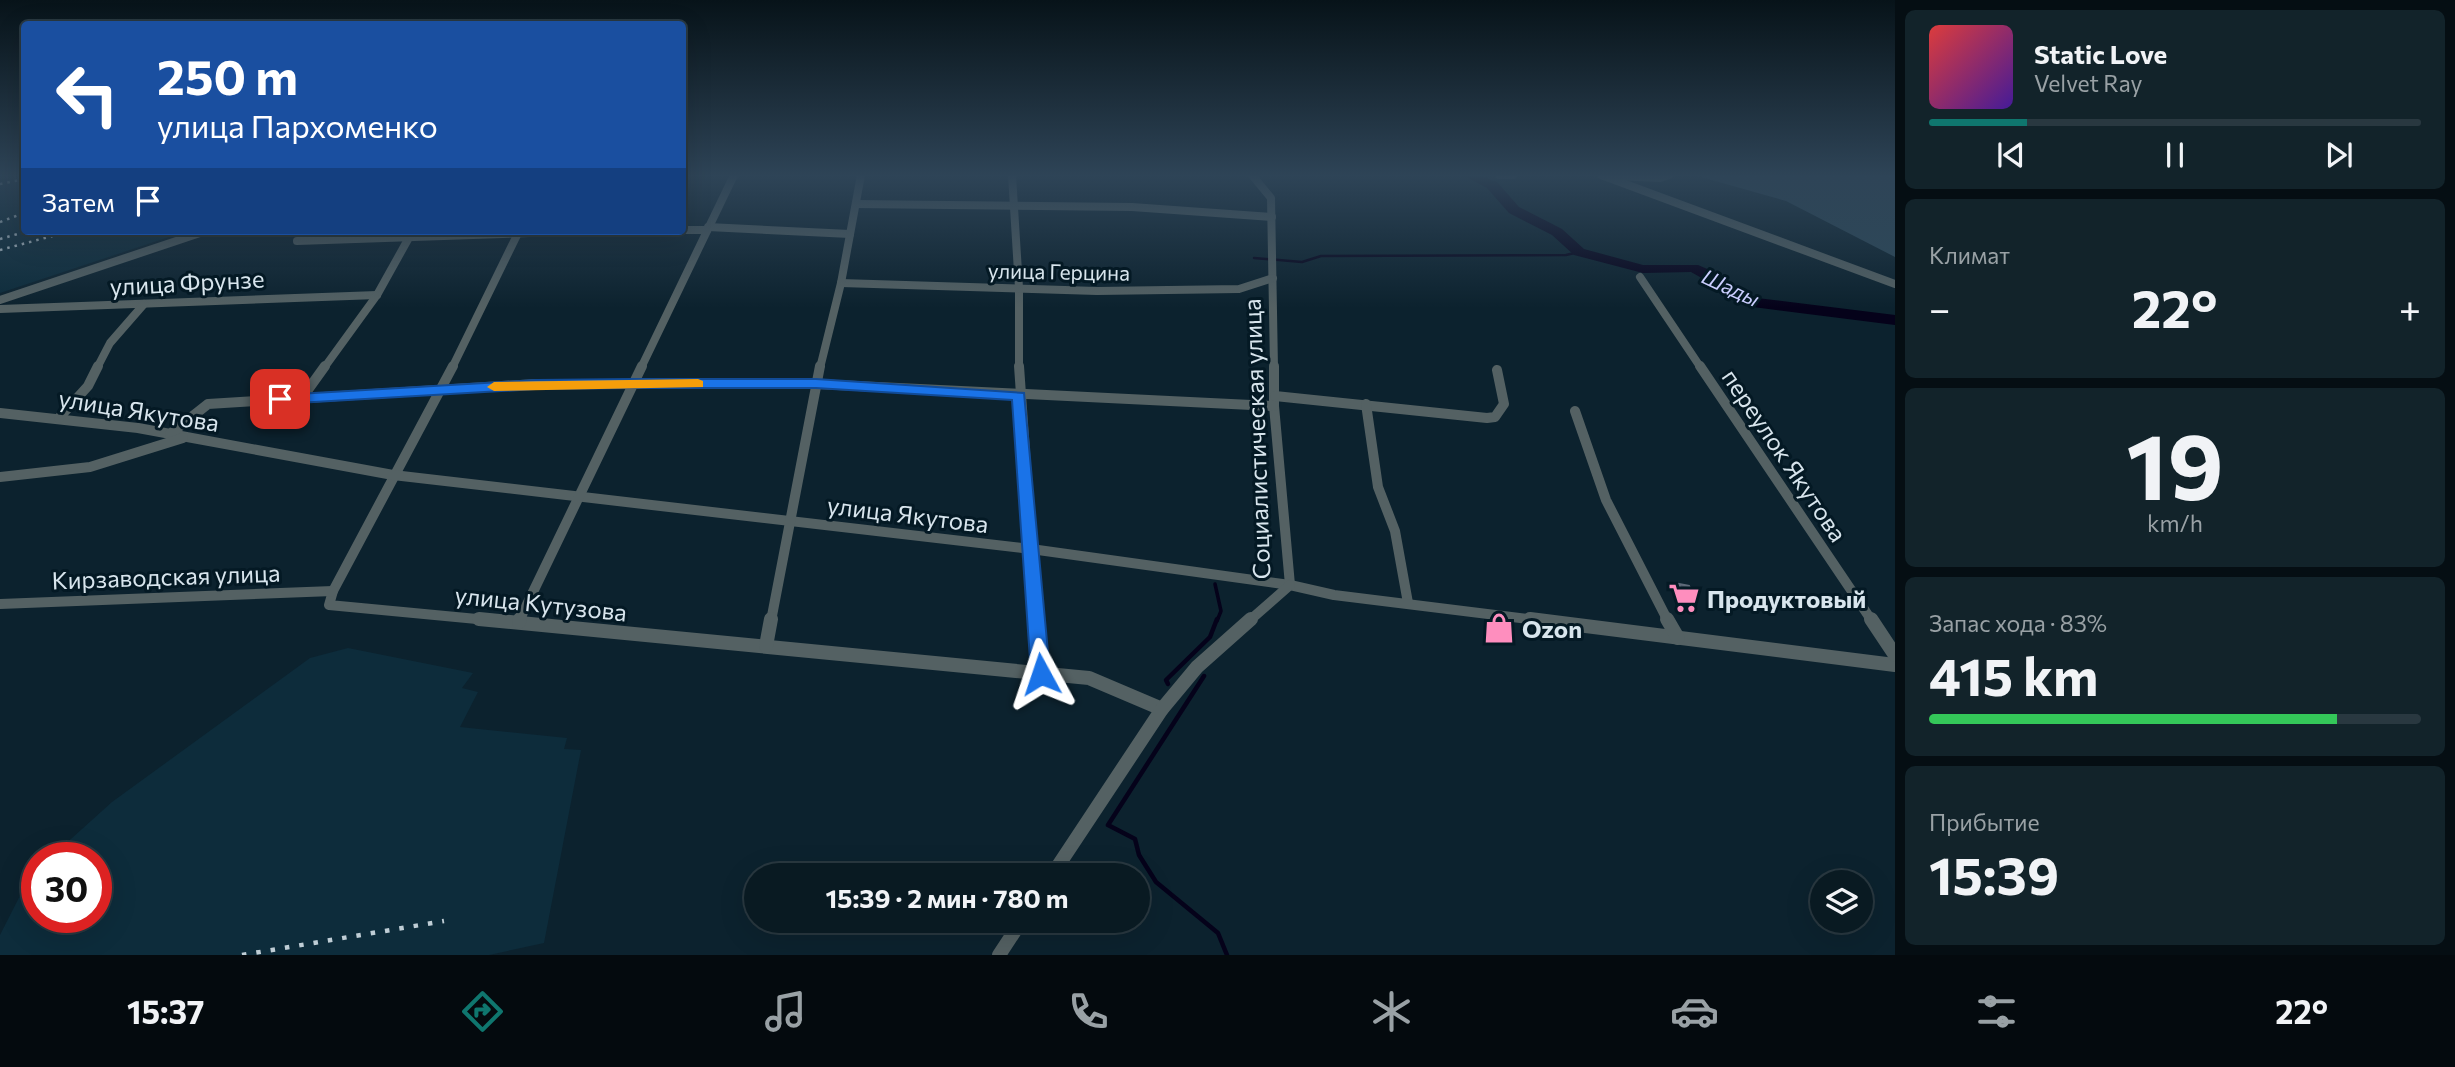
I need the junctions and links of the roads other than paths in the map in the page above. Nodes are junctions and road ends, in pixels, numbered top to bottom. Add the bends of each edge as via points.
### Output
1 (712, 220) edge
2 (853, 220) edge
3 (1014, 220) edge
4 (1272, 220) edge
5 (1722, 220) edge
6 (708, 228) junction
7 (686, 230) edge
8 (850, 234) junction
9 (194, 235) edge
10 (388, 235) edge
11 (410, 235) edge
12 (517, 235) edge
13 (297, 241) dead end
14 (1640, 277) dead end
15 (1273, 278) junction
16 (841, 284) junction
17 (1895, 284) edge
18 (1019, 288) junction
19 (377, 295) junction
20 (0, 300) edge
21 (144, 304) junction
22 (0, 309) edge
23 (1497, 370) dead end
24 (633, 384) junction
25 (816, 384) junction
26 (441, 390) junction
27 (1019, 396) junction
28 (302, 398) junction
29 (1274, 401) junction
30 (1366, 404) junction
31 (1575, 411) dead end
32 (0, 413) edge
33 (59, 418) junction
34 (170, 434) junction
35 (183, 438) junction
36 (393, 475) junction
37 (0, 477) edge
38 (581, 495) junction
39 (790, 521) junction
40 (1031, 549) junction
41 (1290, 585) junction
42 (333, 591) junction
43 (1408, 603) junction
44 (0, 604) edge
45 (519, 622) junction
46 (1678, 638) junction
47 (766, 646) junction
48 (1895, 655) edge
49 (1895, 665) edge
50 (1041, 674) junction
51 (1161, 709) junction
52 (1060, 863) edge
53 (1013, 933) edge
54 (999, 955) edge

1 - 6 street
2 - 8 street
3 - 18 street
4 - 15 street, Социалистическая улица
5 - 17 street
6 - 7 street
6 - 8 street
6 - 24 street
8 - 16 street
9 - 20 street
10 - 13 street
11 - 19 street
12 - 26 street
14 - 48 street, переулок Якутова
15 - 18 street, улица Герцина via 1239,289
15 - 29 street, Социалистическая улица
16 - 18 street, улица Герцина
16 - 25 street
18 - 27 street
19 - 21 street, улица Фрунзе
19 - 28 street
21 - 22 street, улица Фрунзе
21 - 33 street via 110,343 88,386
23 - 30 street via 1504,404 1495,417
24 - 25 street
24 - 26 street
24 - 38 street
25 - 27 street
25 - 39 street
26 - 28 street
26 - 36 street
27 - 29 street
27 - 40 street
28 - 34 street via 208,404
29 - 30 street
29 - 41 street, Социалистическая улица
30 - 43 street via 1378,487 1395,531
31 - 46 street via 1588,459 1622,541
32 - 33 street, улица Якутова
33 - 34 street, улица Якутова
34 - 35 street, улица Якутова
35 - 36 street, улица Якутова
35 - 37 street via 82,469
36 - 38 street, улица Якутова
36 - 42 street
38 - 39 street, улица Якутова
38 - 45 street
39 - 40 street, улица Якутова
39 - 47 street
40 - 41 street, улица Якутова
40 - 50 street
41 - 43 street, улица Якутова
41 - 51 street, Социалистическая улица via 1197,667
42 - 44 street, Кирзаводская улица
42 - 45 street, улица Кутузова via 329,605
43 - 46 street, улица Якутова
45 - 47 street, улица Кутузова
46 - 49 street, улица Якутова
47 - 50 street, улица Кутузова
50 - 51 street, улица Кутузова via 1089,678
51 - 52 street, Социалистическая улица
53 - 54 street

